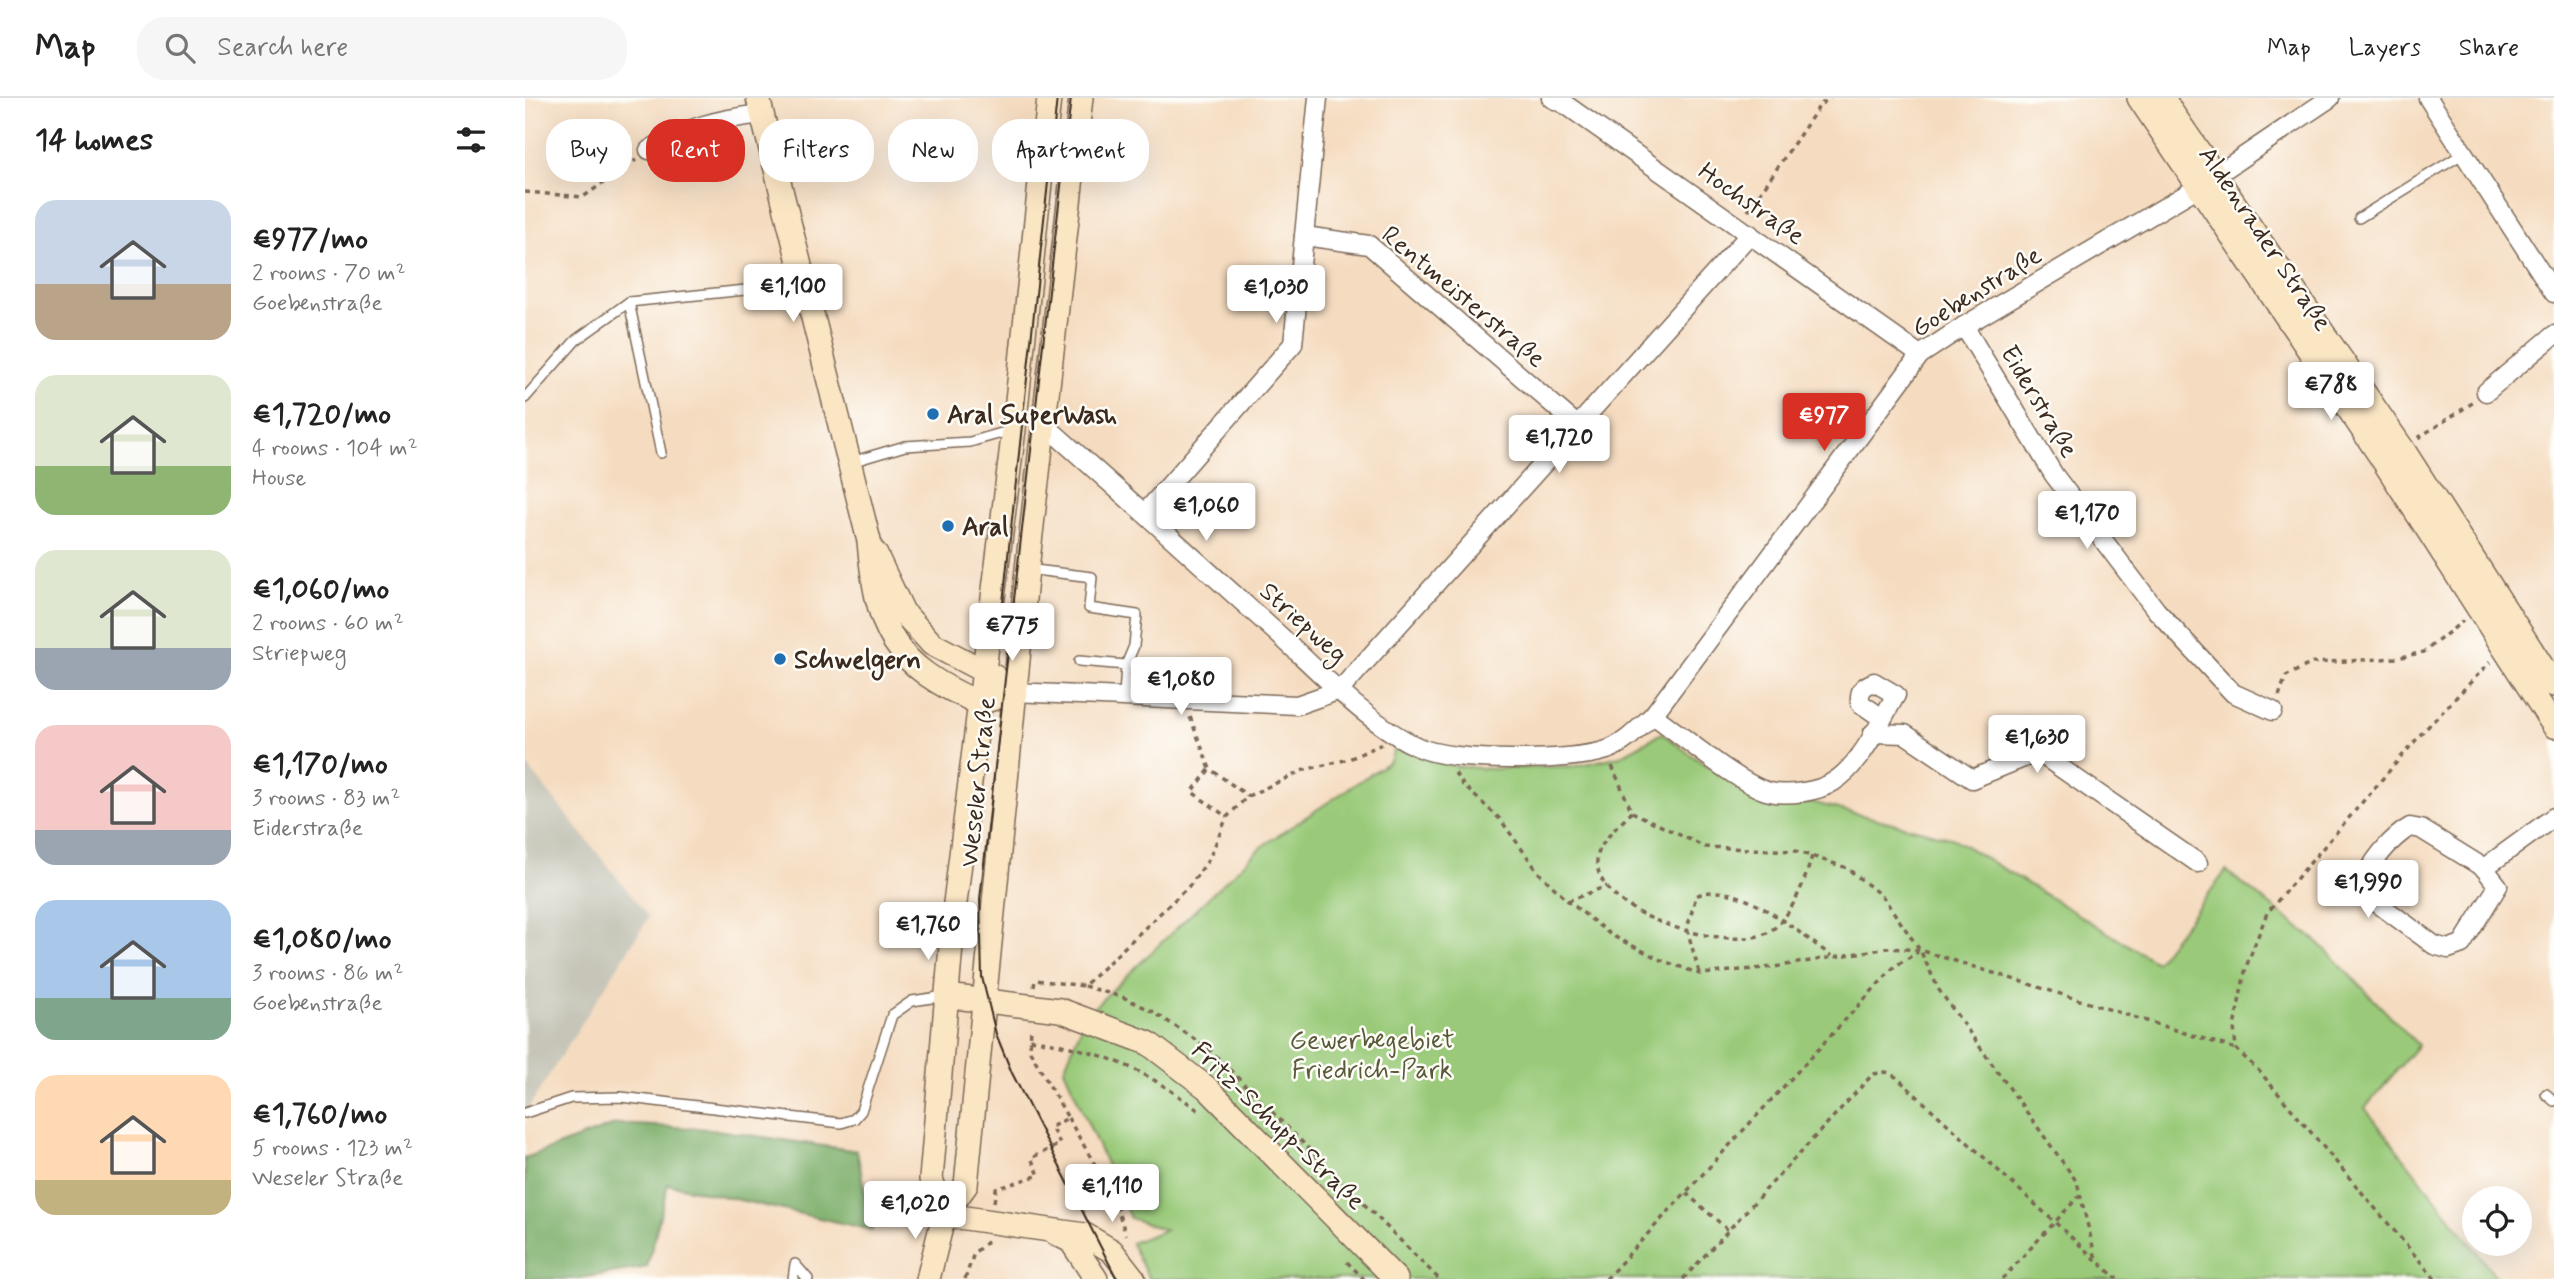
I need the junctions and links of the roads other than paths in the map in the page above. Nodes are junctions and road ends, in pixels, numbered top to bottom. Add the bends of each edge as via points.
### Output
1 (1049, 98) edge
2 (1081, 98) edge
3 (1318, 98) edge
4 (1551, 98) edge
5 (2139, 98) edge
6 (2162, 98) edge
7 (2330, 98) edge
8 (2428, 98) edge
9 (760, 106) edge
10 (722, 119) edge
11 (2464, 153) junction
12 (2206, 182) junction
13 (2359, 218) dead end
14 (1750, 234) junction
15 (1304, 236) junction
16 (806, 284) junction
17 (2554, 293) edge
18 (629, 302) junction
19 (1964, 326) junction
20 (2554, 335) edge
21 (1920, 355) junction
22 (2486, 392) road end
23 (525, 398) edge
24 (1045, 425) junction
25 (1578, 426) junction
26 (1014, 429) junction
27 (661, 453) dead end
28 (850, 462) junction
29 (1145, 513) junction
30 (869, 541) junction
31 (1027, 569) junction
32 (1079, 661) dead end
33 (1126, 665) junction
34 (984, 670) junction
35 (2554, 685) edge
36 (1340, 690) junction
37 (1014, 692) junction
38 (1124, 696) junction
39 (979, 703) junction
40 (2273, 711) road end
41 (1653, 715) junction
42 (2554, 726) edge
43 (2554, 817) edge
44 (2198, 863) dead end
45 (2484, 868) junction
46 (947, 996) junction
47 (986, 1000) junction
48 (525, 1113) edge
49 (944, 1215) junction
50 (1053, 1231) junction
51 (793, 1279) edge
52 (808, 1279) edge
53 (927, 1279) edge
54 (1096, 1279) edge
55 (1134, 1279) edge
56 (1396, 1279) edge

1 - 26 main road, Weseler Straße
2 - 24 main road, Weseler Straße
3 - 15 street
4 - 14 street, Hochstraße via 1566,104
5 - 12 main road, Aldenrader Straße
6 - 12 main road, Aldenrader Straße
7 - 12 street, Goebenstraße
8 - 11 street
9 - 10 street
9 - 16 main road
11 - 13 lane
11 - 17 street
12 - 19 street, Goebenstraße
12 - 35 main road, Aldenrader Straße via 2402,449
12 - 42 main road, Aldenrader Straße
14 - 21 street, Hochstraße
14 - 25 street
15 - 25 street, Rentmeisterstraße via 1369,245
15 - 29 street via 1293,344
16 - 18 lane
16 - 28 main road
18 - 23 lane via 576,340
18 - 27 lane
19 - 21 street, Goebenstraße
19 - 40 street, Eiderstraße via 2054,475 2155,610 2232,693
20 - 22 street
21 - 41 street, Goebenstraße
24 - 29 street, Striepweg
24 - 31 main road, Weseler Straße
25 - 36 street
26 - 28 lane via 970,442 905,446
26 - 34 main road, Weseler Straße
28 - 30 main road
29 - 36 street, Striepweg
30 - 34 main road via 903,612 932,644
30 - 39 main road via 873,586 883,624 895,645 915,667 946,689
31 - 33 lane via 1092,577 1089,608 1137,615 1134,646
31 - 37 main road, Weseler Straße
32 - 33 lane
33 - 38 lane
34 - 37 main road
34 - 39 main road, Weseler Straße
36 - 38 street via 1297,705
36 - 41 street, Goebenstraße via 1397,736 1443,754 1570,757 1607,750
37 - 38 street
37 - 39 main road
37 - 47 main road, Weseler Straße
39 - 46 main road, Weseler Straße
41 - 44 street via 1768,792 1791,794 1833,782 1859,755 1877,725 1905,734 1972,779 2038,752
43 - 45 street
45 - 45 street via 2410,827 2366,873 2364,885 2374,900 2434,945 2448,949 2462,944 2498,886
46 - 47 main road, Fritz-Schupp-Straße
46 - 48 lane via 912,1001 892,1015 861,1111 841,1123 621,1097 571,1098
46 - 49 main road, Weseler Straße via 931,1179
47 - 49 main road, Weseler Straße via 965,1185
47 - 56 main road, Fritz-Schupp-Straße via 1061,1010 1115,1028 1178,1062
49 - 50 main road
49 - 53 main road
50 - 54 main road via 1071,1241
50 - 55 main road via 1100,1242
51 - 52 lane via 795,1264

